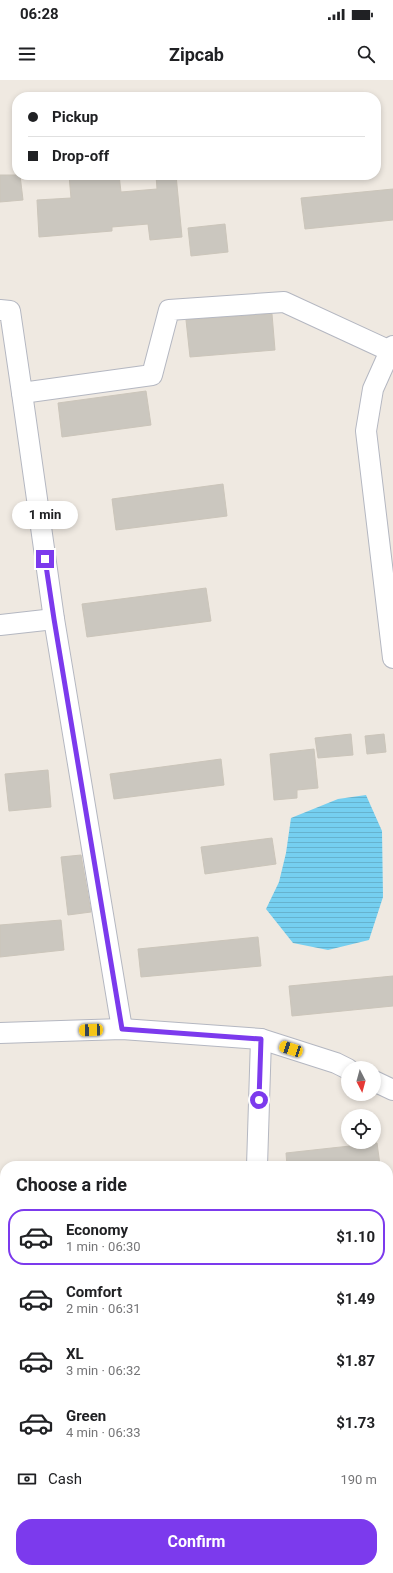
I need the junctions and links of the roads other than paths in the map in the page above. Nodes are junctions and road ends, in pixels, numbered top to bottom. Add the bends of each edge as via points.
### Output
1 (0, 310) edge
2 (391, 348) edge
3 (22, 393) junction
4 (54, 619) junction
5 (0, 625) edge
6 (393, 658) edge
7 (122, 1029) junction
8 (0, 1033) edge
9 (261, 1039) junction
10 (341, 1066) edge
11 (381, 1084) edge
12 (393, 1090) edge
13 (257, 1161) edge

1 - 3 street via 10,311
2 - 3 street via 284,302 169,310 152,375
2 - 6 street via 373,389 366,431
3 - 4 street
4 - 5 street
4 - 7 street
7 - 8 street
7 - 9 street
9 - 10 street
9 - 13 street
11 - 12 street

